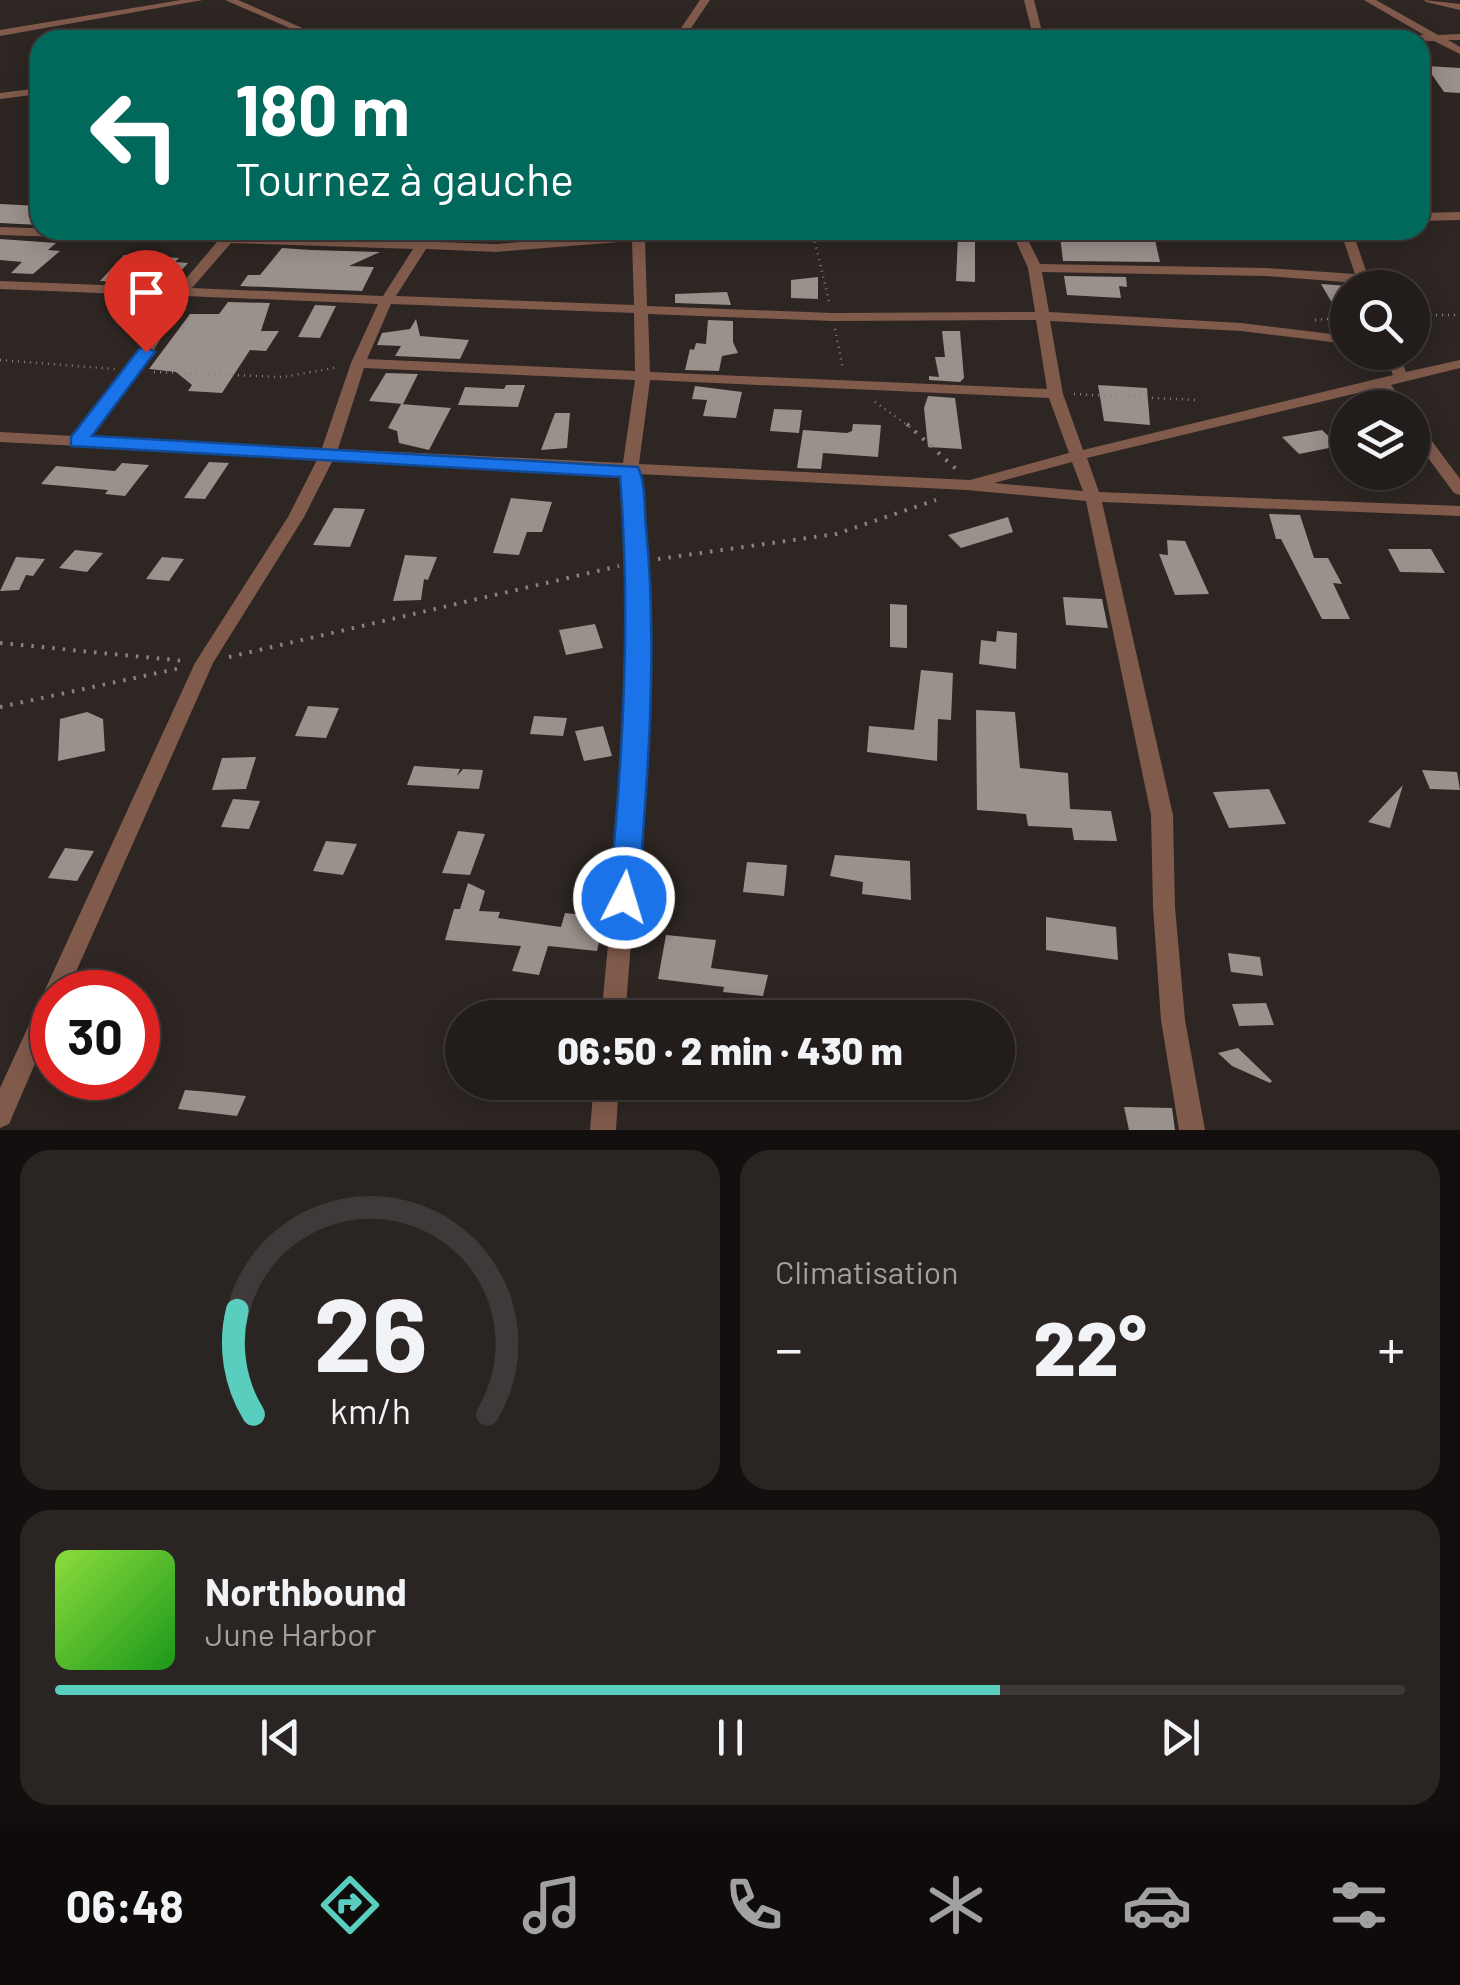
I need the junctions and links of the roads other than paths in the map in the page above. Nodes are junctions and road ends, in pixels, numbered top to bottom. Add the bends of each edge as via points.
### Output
1 (198, 0) edge
2 (230, 0) edge
3 (705, 0) edge
4 (1029, 0) edge
5 (1369, 0) edge
6 (1429, 0) edge
7 (1460, 7) edge
8 (301, 30) edge
9 (685, 30) edge
10 (1036, 30) edge
11 (1427, 30) edge
12 (14, 32) junction
13 (1430, 32) edge
14 (0, 33) edge
15 (1430, 37) edge
16 (1440, 37) junction
17 (1460, 37) edge
18 (0, 50) edge
19 (1460, 51) edge
20 (30, 92) edge
21 (0, 96) edge
22 (1460, 216) edge
23 (1430, 217) edge
24 (0, 231) edge
25 (30, 232) edge
26 (226, 240) edge
27 (276, 240) edge
28 (454, 240) edge
29 (596, 240) edge
30 (638, 240) edge
31 (1022, 240) edge
32 (1350, 240) edge
33 (420, 246) junction
34 (447, 247) junction
35 (1035, 268) junction
36 (1360, 270) edge
37 (1330, 280) edge
38 (0, 285) edge
39 (179, 295) junction
40 (386, 302) junction
41 (641, 308) junction
42 (1040, 316) junction
43 (1330, 338) edge
44 (358, 364) junction
45 (1460, 364) edge
46 (1398, 370) edge
47 (643, 377) junction
48 (1401, 377) junction
49 (1381, 382) junction
50 (1387, 390) edge
51 (1055, 394) junction
52 (0, 438) edge
53 (78, 442) junction
54 (1430, 449) edge
55 (328, 454) junction
56 (1080, 456) junction
57 (630, 472) junction
58 (967, 485) junction
59 (1460, 490) edge
60 (1093, 497) junction
61 (1460, 511) edge
62 (65, 970) edge
63 (615, 1000) edge
64 (30, 1049) edge
65 (606, 1100) edge
66 (0, 1116) edge
67 (603, 1130) edge
68 (1192, 1130) edge

1 - 12 street
2 - 8 street
3 - 9 street
4 - 10 street
5 - 11 street
6 - 7 street
12 - 14 street
12 - 18 street
13 - 16 street
15 - 16 street
16 - 17 street
16 - 19 street
20 - 21 street
22 - 23 street
24 - 25 street
26 - 39 street
27 - 33 street
28 - 34 street
29 - 34 street
30 - 41 street
31 - 35 street
32 - 36 street
33 - 34 street
33 - 40 street
35 - 37 street via 1252,272
35 - 42 street
38 - 39 street
39 - 40 street
39 - 53 street
40 - 41 street
40 - 44 street
41 - 42 street via 832,317
41 - 47 street
42 - 43 street
42 - 51 street
44 - 47 street
44 - 55 street
45 - 48 street
46 - 48 street
47 - 51 street
47 - 57 street
48 - 49 street
49 - 50 street
49 - 56 street
51 - 56 street
52 - 53 street
53 - 55 street
54 - 59 street
55 - 57 street
55 - 62 street via 204,663
56 - 58 street
56 - 60 street
57 - 58 street
57 - 63 street via 638,561 634,779
58 - 60 street
60 - 61 street
60 - 68 street via 1162,815 1173,1020
64 - 66 street
65 - 67 street

